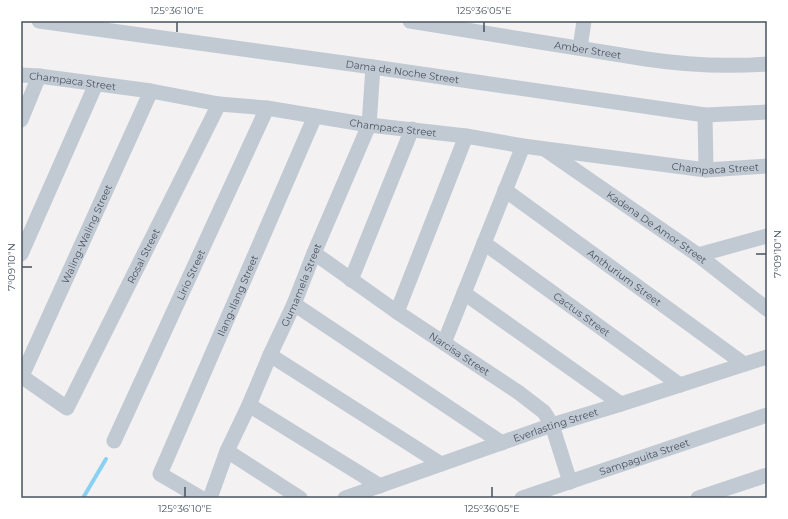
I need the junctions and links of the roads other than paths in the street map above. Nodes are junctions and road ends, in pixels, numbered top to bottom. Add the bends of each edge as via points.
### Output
1 (39, 21) edge
2 (410, 21) edge
3 (584, 21) edge
4 (580, 48) junction
5 (767, 64) edge
6 (373, 66) junction
7 (21, 75) edge
8 (39, 76) junction
9 (96, 84) junction
10 (151, 91) junction
11 (219, 104) junction
12 (267, 108) junction
13 (767, 112) edge
14 (705, 115) junction
15 (314, 116) junction
16 (21, 120) edge
17 (369, 125) junction
18 (412, 129) junction
19 (466, 136) junction
20 (523, 146) junction
21 (544, 148) junction
22 (767, 166) edge
23 (706, 170) junction
24 (505, 190) junction
25 (767, 236) edge
26 (484, 243) junction
27 (314, 253) junction
28 (21, 254) edge
29 (698, 255) junction
30 (351, 280) junction
31 (464, 293) junction
32 (761, 297) edge
33 (294, 304) junction
34 (767, 309) edge
35 (397, 312) junction
36 (444, 343) junction
37 (270, 355) junction
38 (767, 357) edge
39 (744, 364) junction
40 (22, 376) edge
41 (680, 385) junction
42 (621, 404) junction
43 (249, 405) junction
44 (767, 415) edge
45 (552, 425) junction
46 (114, 441) dead end
47 (502, 443) junction
48 (227, 450) junction
49 (441, 464) junction
50 (767, 475) edge
51 (570, 482) junction
52 (380, 486) junction
53 (201, 498) edge
54 (210, 498) edge
55 (300, 498) edge
56 (346, 498) edge
57 (522, 498) edge
58 (698, 498) edge

1 - 6 street, Dama de Noche Street
2 - 4 street, Amber Street
3 - 4 street
4 - 5 street, Amber Street via 678,63 740,66
6 - 14 street, Dama de Noche Street
6 - 17 street, Gumamela Street
7 - 8 street, Champaca Street
8 - 9 street, Champaca Street
8 - 16 street
9 - 10 street, Champaca Street
9 - 28 street
10 - 11 street, Champaca Street
10 - 40 street, Waling-Waling Street
11 - 12 street, Champaca Street
11 - 40 street, Rosal Street via 67,408
12 - 15 street, Champaca Street
12 - 46 street, Lirio Street
13 - 14 street, Dama de Noche Street
14 - 23 street
15 - 17 street, Champaca Street
15 - 53 street, Ilang-Ilang Street via 160,474
17 - 18 street, Champaca Street
17 - 27 street, Gumamela Street
18 - 19 street, Champaca Street
18 - 30 street
19 - 20 street, Champaca Street
19 - 35 street
20 - 21 street, Champaca Street
20 - 24 street
21 - 23 street, Champaca Street
21 - 29 street, Kadena De Amor Street
22 - 23 street, Champaca Street
24 - 26 street
24 - 39 street, Anthurium Street
25 - 29 street
26 - 31 street
26 - 41 street, Cactus Street
27 - 30 street, Narcisa Street
27 - 33 street, Gumamela Street
29 - 32 street, Kadena De Amor Street
30 - 35 street, Narcisa Street
31 - 36 street
31 - 42 street
32 - 34 street, Kadena De Amor Street
33 - 37 street, Gumamela Street
33 - 47 street
35 - 36 street, Narcisa Street
36 - 45 street, Narcisa Street via 518,392 544,412
37 - 43 street, Gumamela Street
37 - 49 street
38 - 39 street, Everlasting Street
39 - 41 street, Everlasting Street
41 - 42 street, Everlasting Street
42 - 45 street, Everlasting Street
43 - 48 street, Gumamela Street
43 - 52 street
44 - 51 street, Sampaguita Street
45 - 47 street, Everlasting Street
45 - 51 street, Narcisa Street
47 - 49 street, Everlasting Street
48 - 54 street, Gumamela Street
48 - 55 street
49 - 52 street, Everlasting Street
50 - 58 street
51 - 57 street, Sampaguita Street
52 - 56 street, Everlasting Street

